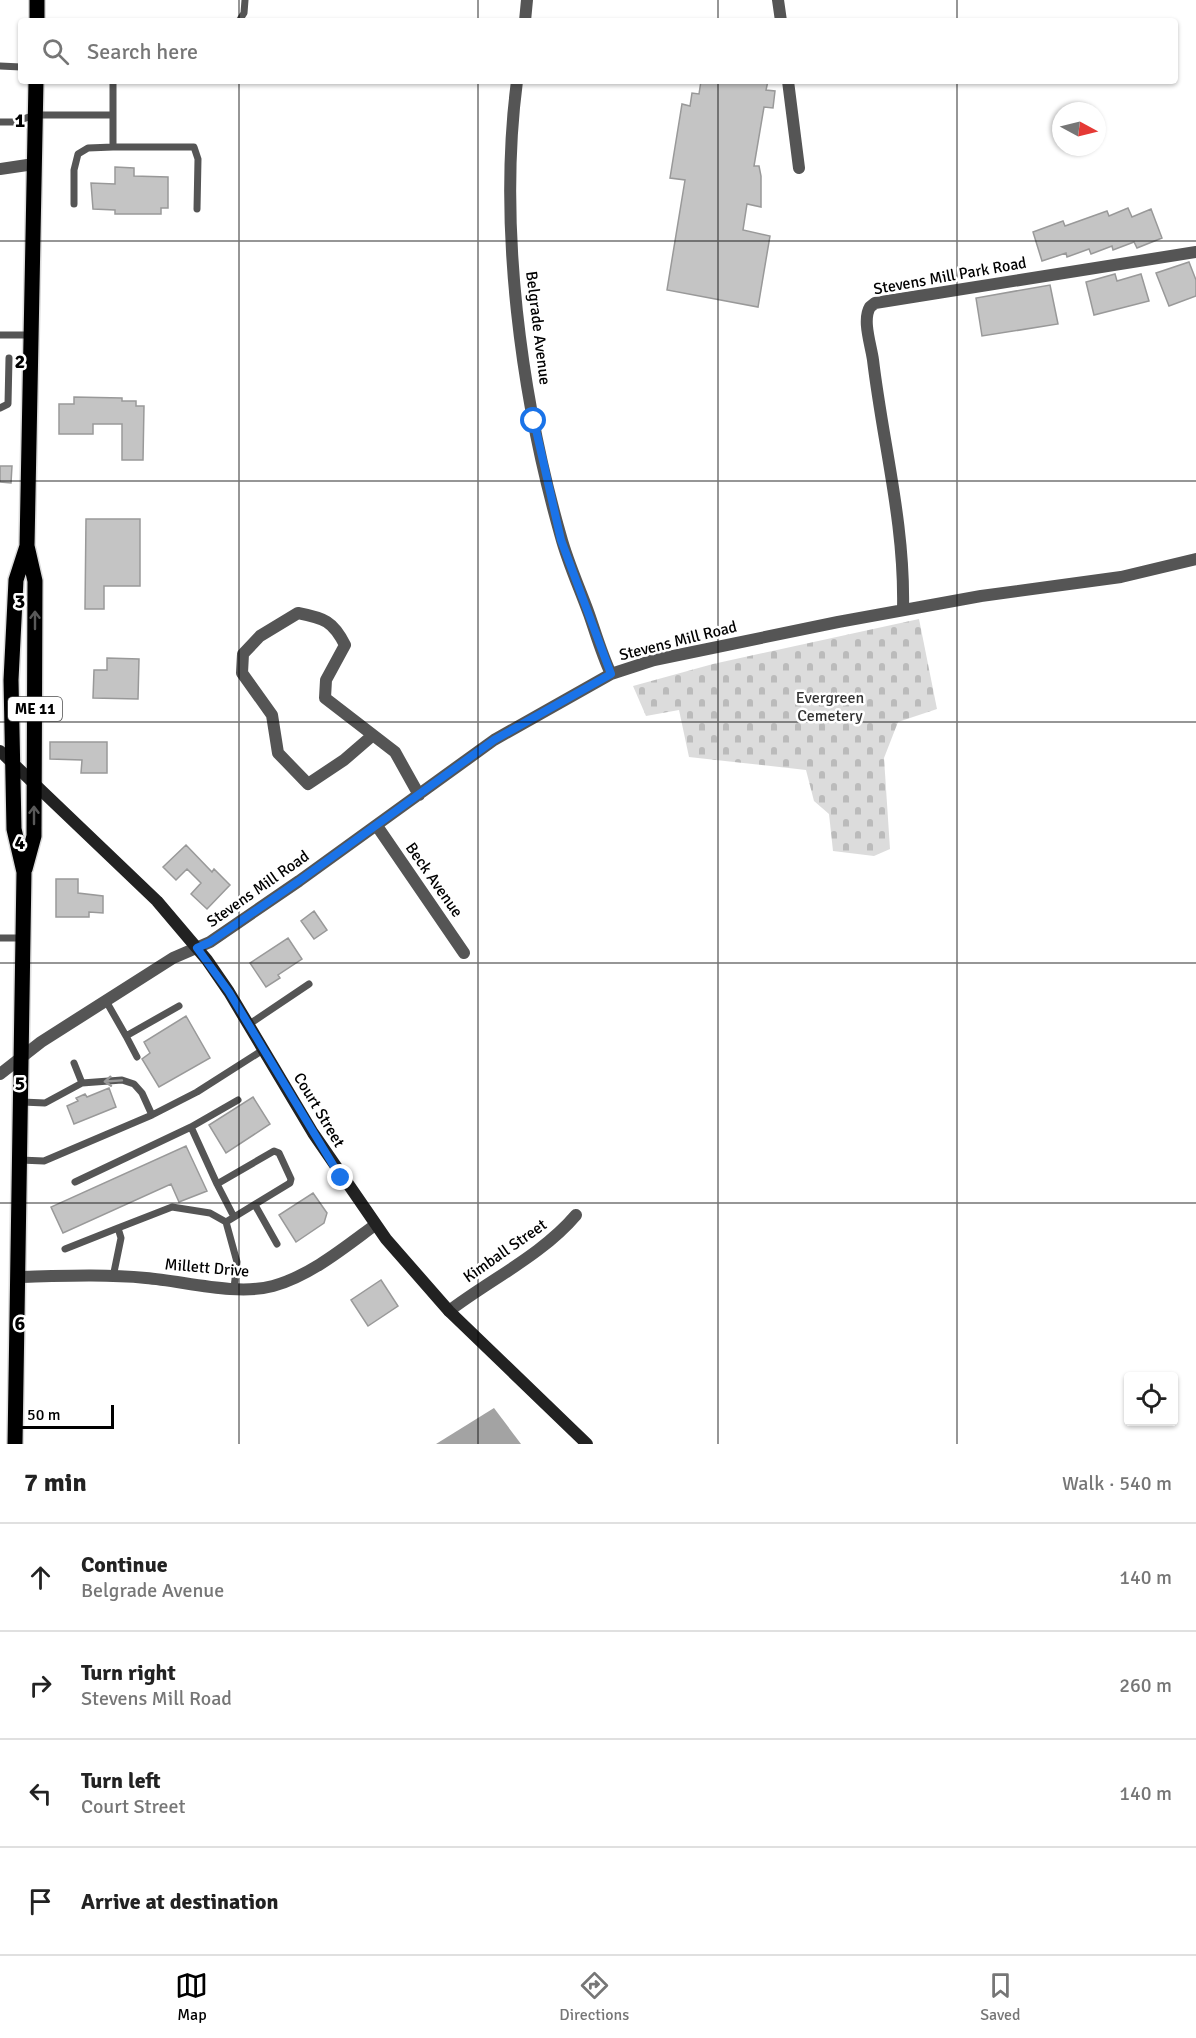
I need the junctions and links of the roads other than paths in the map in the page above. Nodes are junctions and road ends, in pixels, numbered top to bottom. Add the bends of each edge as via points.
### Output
1 (38, 0) edge
2 (244, 0) edge
3 (527, 0) edge
4 (778, 0) edge
5 (37, 18) edge
6 (241, 18) edge
7 (525, 18) edge
8 (781, 18) edge
9 (0, 66) edge
10 (18, 67) edge
11 (36, 84) edge
12 (113, 84) edge
13 (517, 84) edge
14 (788, 84) edge
15 (35, 115) junction
16 (113, 115) junction
17 (0, 122) edge
18 (113, 147) junction
19 (34, 164) junction
20 (799, 168) dead end
21 (0, 169) edge
22 (74, 204) dead end
23 (197, 210) dead end
24 (1196, 252) edge
25 (29, 335) junction
26 (0, 336) edge
27 (9, 358) dead end
28 (0, 408) edge
29 (27, 546) junction
30 (1196, 559) edge
31 (903, 609) junction
32 (611, 674) junction
33 (373, 735) junction
34 (0, 751) edge
35 (12, 762) junction
36 (34, 784) junction
37 (419, 795) junction
38 (377, 826) junction
39 (24, 872) junction
40 (0, 938) edge
41 (24, 938) junction
42 (197, 948) junction
43 (464, 953) dead end
44 (309, 984) dead end
45 (106, 1001) junction
46 (179, 1006) dead end
47 (248, 1025) junction
48 (126, 1036) junction
49 (263, 1050) junction
50 (23, 1057) junction
51 (137, 1057) dead end
52 (74, 1063) dead end
53 (0, 1074) edge
54 (82, 1083) junction
55 (238, 1100) dead end
56 (22, 1102) junction
57 (152, 1115) junction
58 (191, 1127) junction
59 (20, 1160) junction
60 (75, 1182) dead end
61 (217, 1184) junction
62 (255, 1205) junction
63 (576, 1215) dead end
64 (234, 1217) junction
65 (226, 1222) junction
66 (375, 1225) junction
67 (118, 1228) junction
68 (277, 1244) dead end
69 (65, 1249) dead end
70 (18, 1277) junction
71 (113, 1277) junction
72 (234, 1288) junction
73 (449, 1311) junction
74 (15, 1444) edge
75 (587, 1444) edge

1 - 5 main road
2 - 6 lane
3 - 7 street
4 - 8 street
9 - 10 lane
11 - 15 main road, ME 11
12 - 16 lane
13 - 32 street, Belgrade Avenue via 510,144 511,223 534,421 561,540
14 - 20 street
15 - 16 lane
15 - 17 lane
15 - 19 main road, ME 11
16 - 18 lane
18 - 22 lane via 88,148 78,153
18 - 23 lane via 194,147 198,159
19 - 21 street
19 - 25 main road, ME 11
24 - 31 street, Stevens Mill Park Road via 926,294 870,307 867,321 897,498
25 - 26 lane
25 - 29 main road, ME 11
27 - 28 lane via 8,404
29 - 35 main road, ME 11 via 16,580
36 -> 29 main road, ME 11 via 36,581
30 - 31 street, Stevens Mill Road via 1121,577
31 - 32 street, Stevens Mill Road via 666,658
32 - 37 street, Stevens Mill Road via 523,722
33 - 33 street via 325,698 326,680 345,645 336,627 298,613 260,636 243,654 242,673 272,715 278,753 308,784
33 - 37 street via 395,752
34 - 35 main road, Court Street
35 - 36 main road, Court Street
35 - 39 main road, ME 11 via 14,829
39 -> 36 main road, ME 11 via 34,836
36 - 42 main road, Court Street via 157,901
37 - 38 street, Stevens Mill Road
38 - 42 street, Stevens Mill Road
38 - 43 street, Beck Avenue
39 - 41 main road, ME 11
40 - 41 lane
41 - 50 main road, ME 11
42 - 45 street, Stevens Mill Road via 173,958
42 - 47 main road, Court Street
44 - 47 lane
45 - 48 lane
45 - 50 street, Stevens Mill Road
46 - 48 lane
47 - 49 main road, Court Street
48 - 51 lane
49 - 57 lane
49 - 66 main road, Court Street via 318,1142
50 - 53 street, Stevens Mill Road
50 - 56 main road, ME 11
52 - 54 lane
54 - 56 lane via 45,1103
57 -> 54 lane via 134,1084 112,1079
55 - 58 lane
56 - 59 main road, ME 11
57 - 59 lane via 44,1161
58 - 60 lane
58 - 61 lane
59 - 70 main road, ME 11
61 - 62 lane via 274,1151 279,1153 290,1183
61 - 64 lane
62 - 64 lane
62 - 68 lane
63 - 73 street, Kimball Street via 558,1236
64 - 65 lane
65 - 67 lane via 210,1213 172,1207
65 - 72 lane via 237,1262
66 - 72 street, Millett Drive via 287,1281 268,1288
66 - 73 main road, Court Street
67 - 69 lane
67 - 71 lane via 121,1239
70 - 71 street, Millett Drive
70 - 74 main road, ME 11
71 - 72 street, Millett Drive
73 - 75 main road, Court Street

